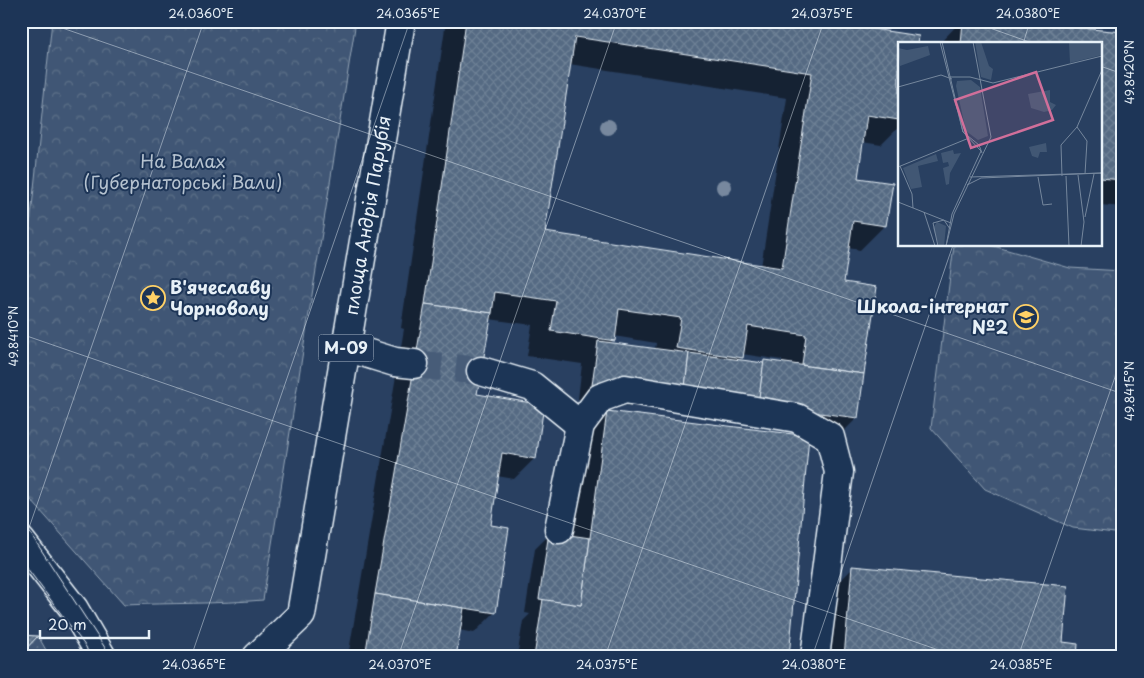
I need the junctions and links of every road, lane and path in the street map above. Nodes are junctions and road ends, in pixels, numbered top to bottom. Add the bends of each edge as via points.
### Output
1 (401, 21) edge
2 (346, 347) junction
3 (414, 364) tunnel mouth
4 (481, 372) tunnel mouth
5 (580, 425) junction
6 (559, 529) dead end
7 (21, 541) edge
8 (102, 657) edge
9 (257, 657) edge
10 (815, 657) edge

1 - 2 main road, площа Андрія Парубія / М-09
2 - 3 main road via 395,362
2 - 9 main road, площа Андрія Парубія / М-09 via 301,615
4 - 5 main road via 532,386
5 - 6 main road
5 - 10 main road via 600,398 625,389 797,418 830,437 839,472
7 - 8 main road via 74,609

